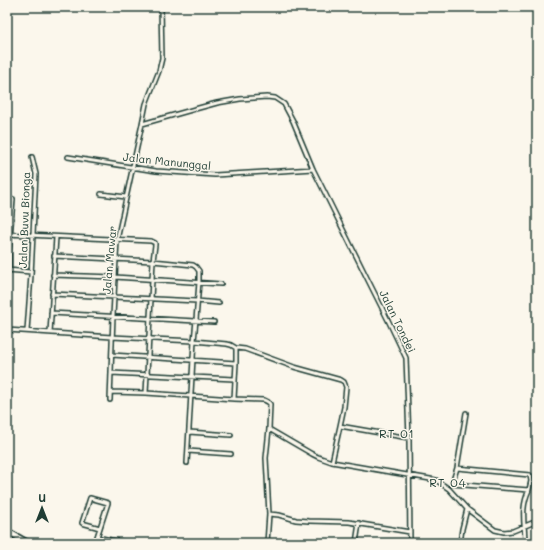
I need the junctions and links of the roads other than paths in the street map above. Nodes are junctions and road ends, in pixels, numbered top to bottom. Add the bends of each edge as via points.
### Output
1 (161, 7) edge
2 (142, 124) junction
3 (32, 157) dead end
4 (68, 157) dead end
5 (133, 166) junction
6 (313, 169) junction
7 (101, 194) dead end
8 (126, 197) junction
9 (13, 199) dead end
10 (7, 216) edge
11 (12, 216) junction
12 (9, 234) edge
13 (32, 236) junction
14 (56, 237) junction
15 (117, 240) junction
16 (8, 252) edge
17 (54, 256) junction
18 (116, 259) junction
19 (153, 261) junction
20 (8, 270) edge
21 (31, 272) junction
22 (53, 275) junction
23 (116, 277) junction
24 (152, 280) junction
25 (199, 282) junction
26 (221, 284) dead end
27 (52, 294) junction
28 (114, 297) junction
29 (151, 298) junction
30 (198, 301) junction
31 (219, 303) dead end
32 (51, 313) junction
33 (113, 316) junction
34 (150, 318) junction
35 (196, 320) junction
36 (214, 322) dead end
37 (7, 330) edge
38 (27, 331) junction
39 (50, 333) junction
40 (112, 337) junction
41 (149, 339) junction
42 (194, 341) junction
43 (236, 348) junction
44 (112, 355) junction
45 (148, 357) junction
46 (193, 360) junction
47 (236, 363) junction
48 (111, 373) junction
49 (146, 374) junction
50 (192, 377) junction
51 (234, 379) junction
52 (111, 392) junction
53 (146, 393) junction
54 (191, 396) junction
55 (234, 399) junction
56 (110, 400) dead end
57 (466, 413) dead end
58 (340, 426) junction
59 (269, 429) junction
60 (189, 432) junction
61 (231, 435) dead end
62 (409, 438) junction
63 (188, 451) junction
64 (231, 454) dead end
65 (332, 462) junction
66 (187, 463) dead end
67 (457, 468) junction
68 (409, 476) junction
69 (452, 484) junction
70 (449, 489) junction
71 (529, 490) junction
72 (467, 509) junction
73 (268, 514) junction
74 (537, 521) edge
75 (359, 523) junction
76 (524, 526) junction
77 (100, 528) junction
78 (7, 531) edge
79 (410, 532) junction
80 (111, 542) edge
81 (28, 543) edge
82 (131, 543) edge
83 (267, 543) edge
84 (356, 543) edge
85 (410, 543) edge
86 (460, 543) edge
87 (525, 543) edge

1 - 2 street, Jalan Mawar via 162,58
2 - 5 street, Jalan Mawar
2 - 6 street, Jalan Tondei via 216,104 253,98 275,98 284,104
3 - 13 street, Jalan Buvu Bionga via 36,174
4 - 5 street, Jalan Manunggal
5 - 6 street, Jalan Manunggal via 156,171 215,175
5 - 8 street, Jalan Mawar
6 - 62 street, Jalan Tondei via 406,358
7 - 8 street
8 - 15 street, Jalan Mawar
9 - 11 street
10 - 11 street
11 - 12 street
12 - 13 street
12 - 16 street
13 - 14 street
13 - 21 street, Jalan Buvu Bionga
14 - 15 street
14 - 17 street
15 - 18 street, Jalan Mawar
15 - 19 street via 155,243
16 - 20 street
17 - 18 street
17 - 22 street
18 - 19 street
18 - 23 street, Jalan Mawar
19 - 24 street
19 - 25 street via 193,265 199,271
20 - 21 street
21 - 38 street, Jalan Buvu Bionga
22 - 23 street
22 - 27 street
23 - 24 street
23 - 28 street, Jalan Mawar
24 - 25 street
24 - 29 street
25 - 26 street
25 - 30 street
27 - 28 street
27 - 32 street
28 - 29 street
28 - 33 street, Jalan Mawar
29 - 30 street
29 - 34 street
30 - 31 street
30 - 35 street
32 - 33 street
32 - 39 street
33 - 34 street
33 - 40 street, Jalan Mawar
34 - 35 street
34 - 41 street
35 - 36 street
35 - 42 street
37 - 38 street
38 - 39 street
39 - 40 street
40 - 41 street
40 - 44 street, Jalan Mawar
41 - 42 street
41 - 45 street
42 - 43 street via 227,344
42 - 46 street
43 - 47 street
43 - 58 street via 342,380 346,387
44 - 45 street
44 - 48 street, Jalan Mawar
45 - 46 street
45 - 49 street
46 - 47 street
46 - 50 street
47 - 51 street
48 - 49 street
48 - 52 street, Jalan Mawar
49 - 50 street
49 - 53 street
50 - 51 street
50 - 54 street
51 - 55 street
52 - 53 street
52 - 56 street, Jalan Mawar
53 - 54 street
54 - 55 street
54 - 60 street
55 - 59 street via 268,402
57 - 67 street
58 - 62 street
58 - 65 street
59 - 65 street via 312,454
59 - 73 street via 266,458
60 - 61 street
60 - 63 street
62 - 68 street, Jalan Tondei
63 - 64 street
63 - 66 street
65 - 68 street
67 - 69 street
67 - 71 street via 530,475
68 - 70 street via 436,480
68 - 79 street, Jalan Tondei
69 - 70 street
69 - 71 street
70 - 72 street
71 - 76 street via 525,499
72 - 76 street via 499,532 513,531
72 - 86 street
73 - 75 street via 305,521
73 - 83 street
74 - 76 street
75 - 79 street
75 - 84 street
76 - 87 street
77 - 77 street via 108,503 90,498 82,523
77 - 80 street via 97,537
78 - 81 main road
79 - 85 street, Jalan Tondei
80 - 82 street

